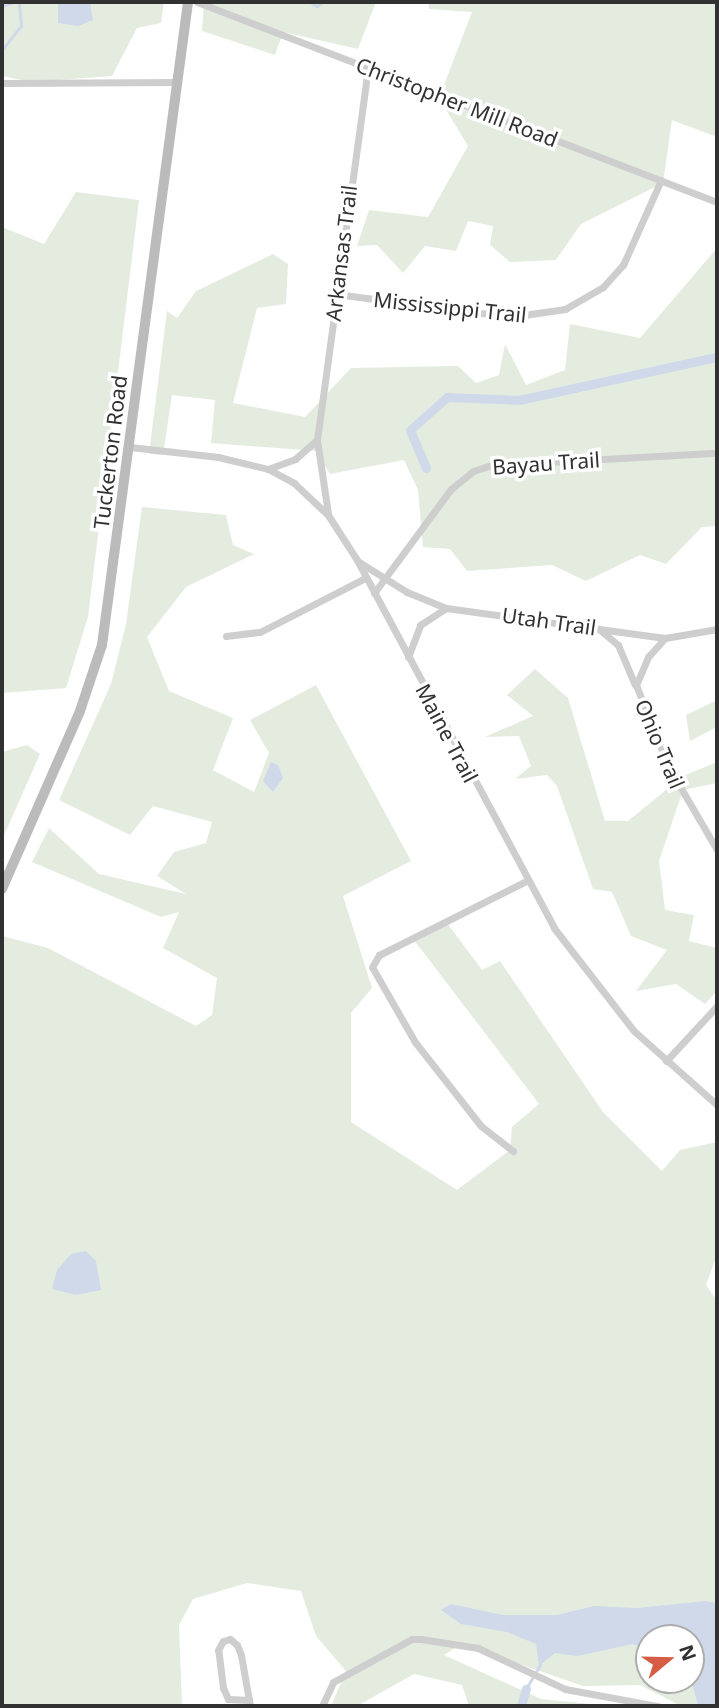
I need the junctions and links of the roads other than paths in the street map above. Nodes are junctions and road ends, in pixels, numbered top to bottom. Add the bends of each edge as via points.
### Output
1 (188, 2) edge
2 (197, 2) edge
3 (368, 67) junction
4 (177, 82) junction
5 (2, 83) edge
6 (661, 180) junction
7 (717, 202) edge
8 (336, 294) junction
9 (317, 440) junction
10 (130, 447) junction
11 (717, 453) edge
12 (268, 469) junction
13 (328, 515) junction
14 (357, 560) junction
15 (365, 578) junction
16 (385, 579) junction
17 (374, 593) junction
18 (446, 608) junction
19 (596, 627) junction
20 (717, 629) edge
21 (226, 636) dead end
22 (665, 638) junction
23 (408, 658) junction
24 (636, 685) junction
25 (717, 850) edge
26 (526, 881) junction
27 (2, 889) edge
28 (717, 1006) edge
29 (666, 1061) junction
30 (717, 1105) edge
31 (513, 1151) dead end
32 (249, 1703) edge
33 (321, 1706) edge
34 (658, 1706) edge

1 - 4 main road, Tuckerton Road
2 - 3 street, Christopher Mill Road
3 - 6 street, Christopher Mill Road
3 - 8 street, Arkansas Trail
4 - 5 street
4 - 10 main road, Tuckerton Road
6 - 7 street, Christopher Mill Road
6 - 8 street, Mississippi Trail via 623,265 603,287 565,309 510,317
8 - 9 street, Arkansas Trail
9 - 12 street via 295,459
9 - 13 street, Arkansas Trail
10 - 12 street, Maine Trail via 218,457
10 - 27 main road, Tuckerton Road via 97,666
11 - 16 street, Bayau Trail via 482,467 451,489
12 - 13 street, Maine Trail via 294,483
13 - 14 street, Maine Trail
14 - 15 street, Maine Trail
14 - 16 street, Utah Trail
15 - 17 street, Maine Trail
15 - 21 street via 260,632
16 - 17 street
16 - 18 street, Utah Trail
17 - 23 street, Maine Trail
18 - 19 street, Utah Trail
18 - 23 street via 420,625
19 - 22 street, Utah Trail
19 - 24 street via 618,645
20 - 22 street, Utah Trail
22 - 24 street, Ohio Trail via 648,657
23 - 26 street, Maine Trail
24 - 25 street, Ohio Trail via 678,787
26 - 29 street, Maine Trail via 610,1004
26 - 31 street via 379,955 372,967 415,1042 481,1126
28 - 29 street
29 - 30 street, Maine Trail
32 - 32 street via 228,1699 223,1688 218,1650 223,1641 230,1639 237,1645
33 - 34 street via 333,1682 412,1639 421,1639 478,1648 565,1689

